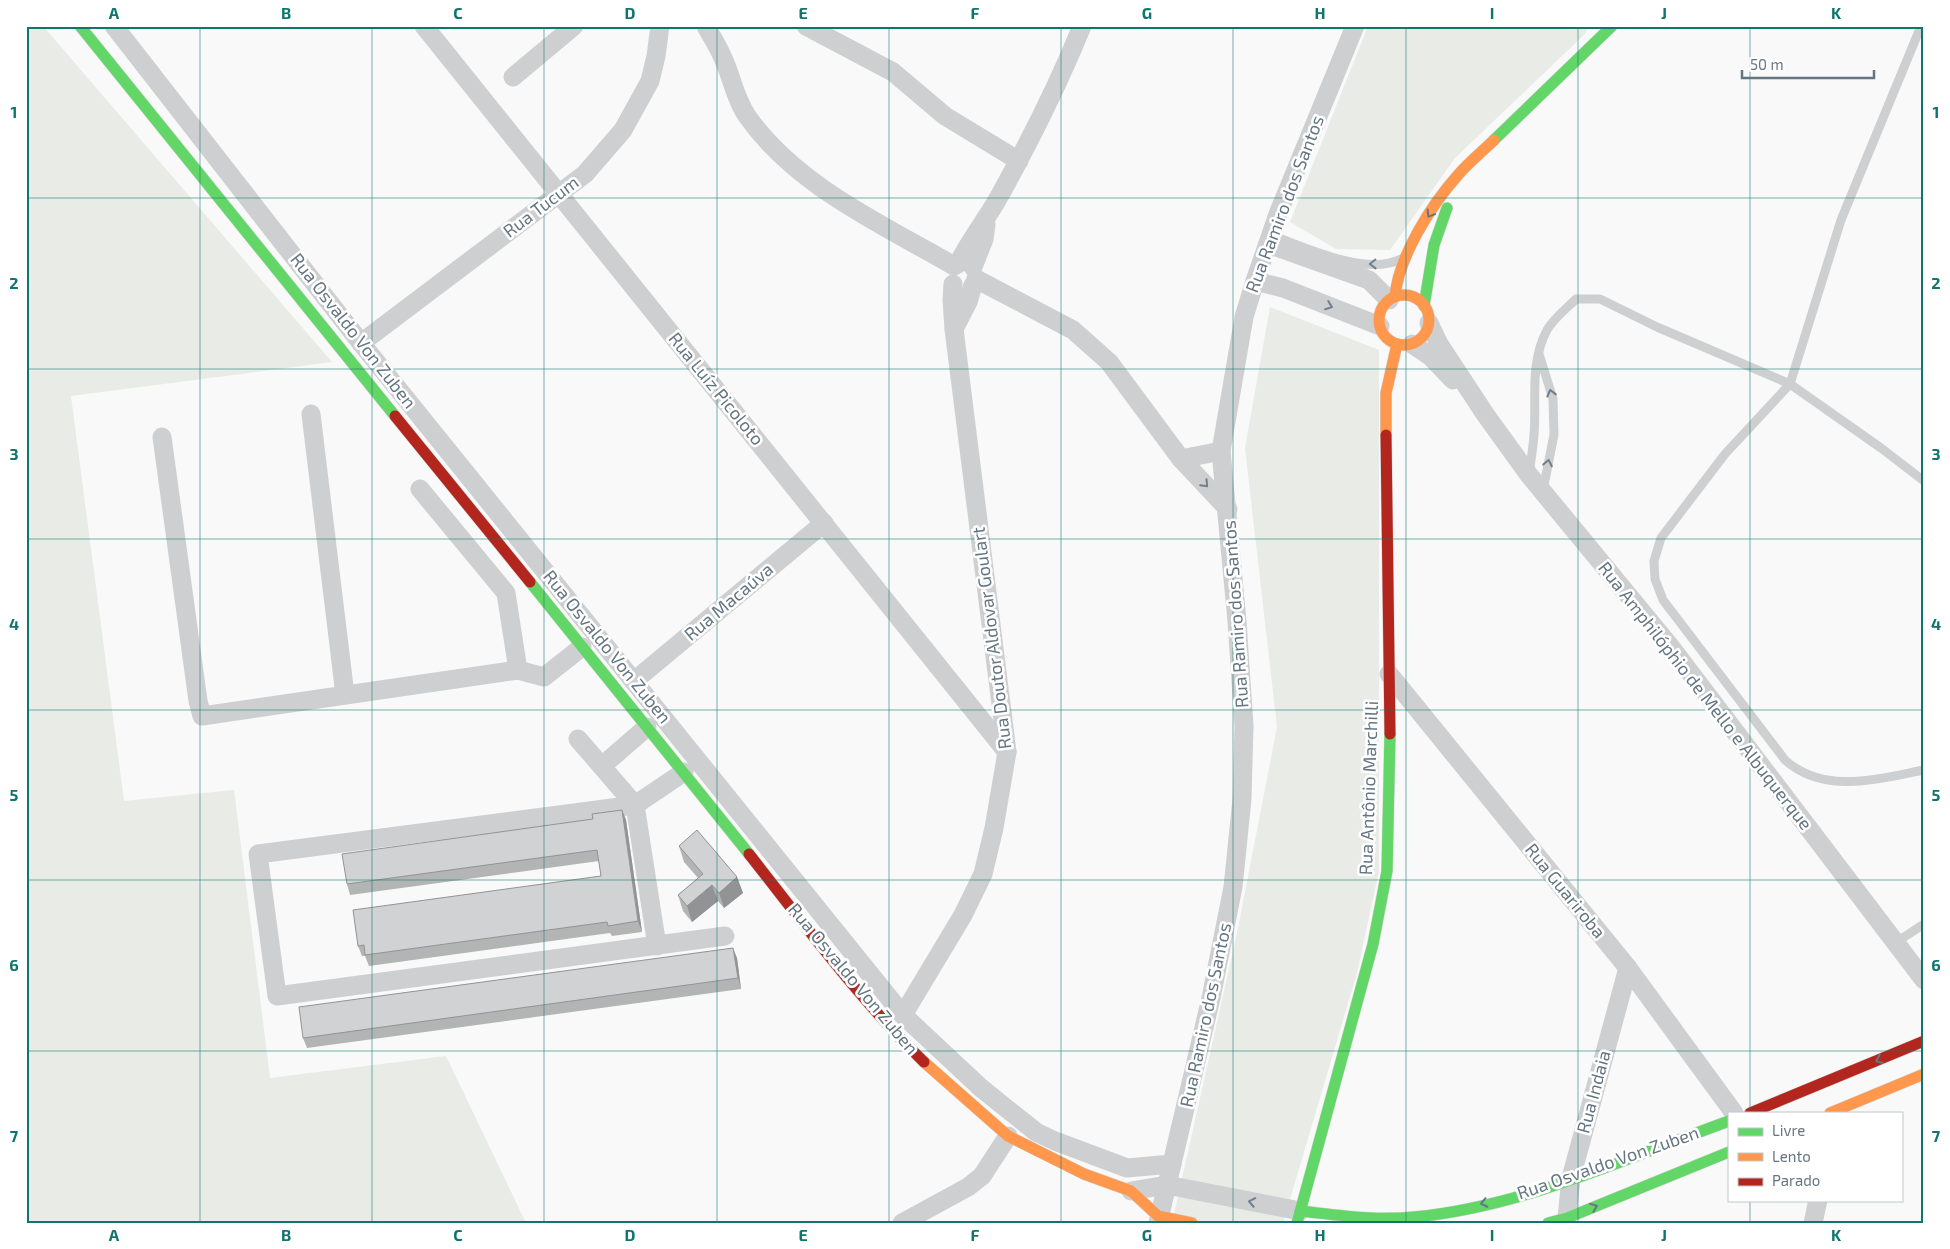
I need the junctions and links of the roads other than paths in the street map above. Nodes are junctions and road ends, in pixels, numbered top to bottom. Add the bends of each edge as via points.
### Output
1 (80, 26) edge
2 (114, 26) edge
3 (424, 26) edge
4 (574, 26) edge
5 (660, 26) edge
6 (806, 26) edge
7 (1082, 26) edge
8 (1356, 26) edge
9 (1922, 26) edge
10 (705, 27) edge
11 (1604, 30) edge
12 (514, 77) dead end
13 (1019, 161) junction
14 (1458, 175) junction
15 (560, 192) junction
16 (1413, 242) junction
17 (1268, 243) junction
18 (964, 274) junction
19 (1255, 281) junction
20 (1390, 301) junction
21 (1426, 314) junction
22 (1380, 326) junction
23 (362, 343) junction
24 (1404, 344) junction
25 (1538, 354) junction
26 (1790, 384) junction
27 (311, 414) dead end
28 (1484, 414) junction
29 (162, 437) dead end
30 (1221, 452) junction
31 (1181, 459) junction
32 (1529, 475) junction
33 (1924, 481) edge
34 (420, 490) dead end
35 (1543, 491) junction
36 (1228, 509) junction
37 (824, 524) junction
38 (582, 647) junction
39 (518, 670) junction
40 (1389, 674) junction
41 (634, 681) junction
42 (345, 695) junction
43 (647, 727) junction
44 (578, 739) dead end
45 (1006, 752) junction
46 (602, 766) junction
47 (1924, 770) edge
48 (684, 772) junction
49 (636, 805) junction
50 (1924, 924) edge
51 (725, 936) dead end
52 (1895, 943) junction
53 (657, 946) junction
54 (1628, 968) junction
55 (1924, 980) edge
56 (903, 1015) junction
57 (1924, 1041) edge
58 (1924, 1074) edge
59 (1733, 1112) edge
60 (1752, 1112) edge
61 (1836, 1112) edge
62 (1728, 1121) edge
63 (1008, 1136) junction
64 (1728, 1152) edge
65 (1172, 1164) junction
66 (1571, 1178) junction
67 (1167, 1185) junction
68 (1131, 1191) junction
69 (1818, 1202) edge
70 (1299, 1217) edge
71 (925, 1218) edge
72 (1158, 1219) edge
73 (1557, 1221) edge
74 (902, 1223) edge
75 (1192, 1223) edge
76 (1813, 1223) edge

1 - 38 street, Rua Osvaldo Von Zuben
2 - 23 street, Rua Osvaldo Von Zuben
3 - 15 street, Rua Luíz Picoloto
4 - 12 street
5 - 15 street, Rua Tucum via 650,80 623,130 585,174
6 - 13 street via 893,72 946,116
7 - 13 street, Rua Doutor Aldovar Goulart via 1054,95
8 - 17 street, Rua Ramiro dos Santos
9 - 26 lane via 1840,220
10 - 18 street via 723,57 735,95 747,116 804,176
11 - 14 street
13 - 18 street, Rua Doutor Aldovar Goulart via 987,219 984,239
14 -> 16 street
14 - 21 street via 1434,245
15 - 23 street, Rua Tucum
15 - 37 street, Rua Luíz Picoloto
16 -> 17 lane via 1400,260 1386,264 1364,264
16 - 20 street
17 - 19 street, Rua Ramiro dos Santos
17 - 20 street via 1369,280
18 - 31 street via 1073,330 1109,362
18 - 45 street, Rua Doutor Aldovar Goulart via 968,302 954,329
19 -> 22 street via 1283,288
19 - 30 street, Rua Ramiro dos Santos via 1244,317
20 - 21 street via 1405,296 1416,298
20 - 22 street via 1380,315
21 - 24 street via 1423,336
21 - 28 street, Rua Amphilóphio de Mello e Albuquerque via 1439,344
22 - 24 street via 1389,340
23 - 41 street, Rua Osvaldo Von Zuben
24 - 28 street, Rua Amphilóphio de Mello e Albuquerque via 1430,356
24 - 40 street, Rua Antônio Marchilli via 1386,393
25 - 26 lane via 1555,319 1576,299 1600,300
25 - 32 lane
35 -> 25 lane via 1554,435 1553,399
26 - 33 lane
26 - 47 lane via 1725,454 1661,538 1654,561 1655,578 1663,600 1785,760 1798,772 1814,779 1859,783
27 - 42 street
28 - 32 street, Rua Amphilóphio de Mello e Albuquerque
29 - 42 street via 202,716
30 - 31 street
30 - 36 street, Rua Ramiro dos Santos
31 -> 36 street
32 - 35 street, Rua Amphilóphio de Mello e Albuquerque
34 - 39 street via 506,593
35 - 52 street, Rua Amphilóphio de Mello e Albuquerque via 1670,646
36 - 65 street, Rua Ramiro dos Santos via 1244,726 1242,799 1233,887
37 - 41 street, Rua Macaúva
37 - 45 street, Rua Luíz Picoloto
38 - 39 street via 544,677
38 - 43 street, Rua Osvaldo Von Zuben
39 - 42 street
40 - 54 street, Rua Guariroba
40 - 70 street, Rua Antônio Marchilli via 1387,871 1373,944
41 - 56 street, Rua Osvaldo Von Zuben
43 - 46 street
43 - 48 street, Rua Osvaldo Von Zuben
44 - 46 street
45 - 56 street, Rua Doutor Aldovar Goulart via 983,874 963,915
46 - 49 street
48 - 49 street
48 - 63 street, Rua Osvaldo Von Zuben via 895,1034 944,1082
49 - 53 street
49 - 53 street via 258,854 277,996
50 - 52 lane
51 - 53 street
52 - 55 street, Rua Amphilóphio de Mello e Albuquerque
54 - 59 street, Rua Guariroba
54 - 66 street, Rua Indaia
56 - 65 street, Rua Osvaldo Von Zuben via 981,1088 1036,1132 1127,1168
57 -> 60 street
58 - 61 street
62 - 66 street, Rua Osvaldo Von Zuben
63 - 68 street, Rua Osvaldo Von Zuben via 1084,1174
63 - 71 street via 982,1176
73 -> 64 street, Rua Osvaldo Von Zuben
65 - 67 street, Rua Ramiro dos Santos
66 -> 70 street, Rua Osvaldo Von Zuben via 1535,1192 1428,1215
66 - 73 street, Rua Indaia
67 - 68 street, Rua Osvaldo Von Zuben
70 -> 67 street, Rua Osvaldo Von Zuben
67 - 72 street, Rua Ramiro dos Santos
68 - 72 street, Rua Osvaldo Von Zuben
69 - 76 street
71 - 74 street
72 - 75 street

